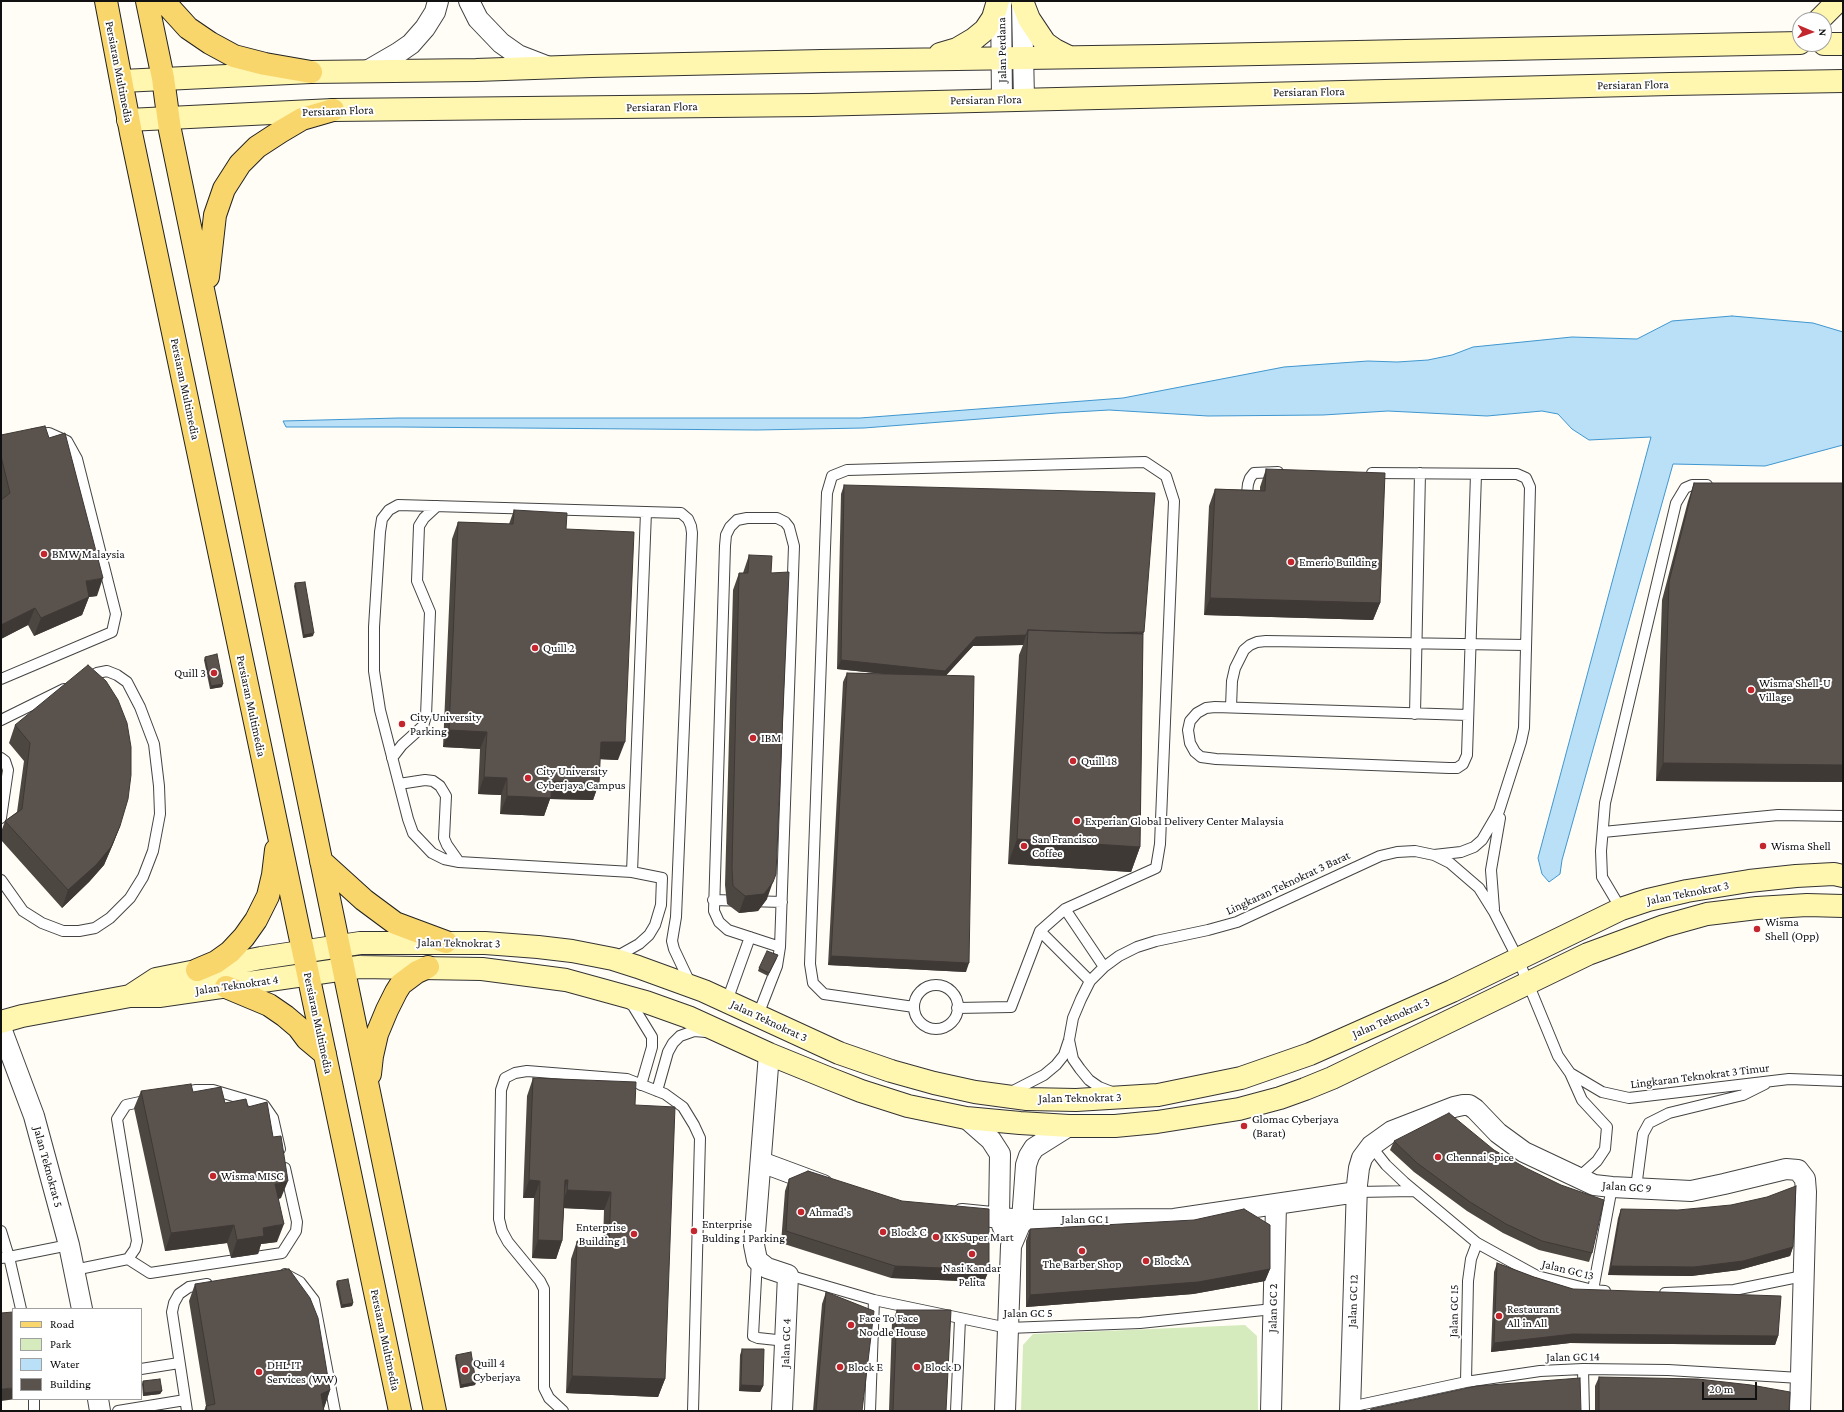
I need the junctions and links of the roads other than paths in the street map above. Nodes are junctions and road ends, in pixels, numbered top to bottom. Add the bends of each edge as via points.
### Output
1 (106, 1) edge
2 (147, 1) edge
3 (165, 1) edge
4 (438, 1) edge
5 (469, 1) edge
6 (998, 1) edge
7 (1001, 1) edge
8 (1022, 1) edge
9 (1838, 1) edge
10 (1827, 12) edge
11 (1792, 36) edge
12 (1777, 43) junction
13 (1792, 43) edge
14 (1832, 44) edge
15 (1843, 44) edge
16 (1069, 57) junction
17 (1013, 58) junction
18 (923, 59) junction
19 (550, 67) junction
20 (367, 71) junction
21 (311, 72) junction
22 (163, 78) junction
23 (122, 81) junction
24 (1843, 81) edge
25 (1024, 99) junction
26 (1002, 100) junction
27 (333, 110) junction
28 (168, 119) junction
29 (128, 120) junction
30 (206, 306) junction
31 (23, 437) edge
32 (1285, 472) edge
33 (1364, 472) edge
34 (1420, 473) junction
35 (1476, 474) junction
36 (1716, 485) edge
37 (437, 506) junction
38 (1246, 508) edge
39 (646, 512) junction
40 (1416, 643) junction
41 (1470, 644) junction
42 (1526, 645) junction
43 (1, 679) edge
44 (1231, 707) junction
45 (1415, 714) junction
46 (1468, 716) junction
47 (1, 720) edge
48 (1, 758) edge
49 (392, 758) junction
50 (399, 784) junction
51 (1505, 792) junction
52 (1843, 816) edge
53 (1, 818) edge
54 (278, 831) junction
55 (1603, 832) junction
56 (1434, 856) junction
57 (321, 861) junction
58 (459, 862) junction
59 (632, 872) junction
60 (1843, 876) edge
61 (662, 878) junction
62 (678, 879) junction
63 (1, 880) edge
64 (713, 900) junction
65 (782, 902) junction
66 (1843, 906) edge
67 (1065, 909) junction
68 (1621, 909) junction
69 (1494, 912) junction
70 (1040, 931) junction
71 (750, 937) junction
72 (446, 942) junction
73 (338, 946) junction
74 (780, 947) junction
75 (303, 951) junction
76 (612, 959) junction
77 (1518, 959) junction
78 (428, 967) junction
79 (1104, 967) junction
80 (343, 969) junction
81 (196, 970) junction
82 (308, 975) junction
83 (1090, 981) junction
84 (1528, 983) junction
85 (692, 986) junction
86 (226, 987) junction
87 (616, 993) junction
88 (130, 996) junction
89 (727, 1001) junction
90 (914, 1007) junction
91 (957, 1008) junction
92 (758, 1015) junction
93 (1, 1022) edge
94 (1, 1028) edge
95 (722, 1032) junction
96 (1069, 1040) junction
97 (325, 1054) junction
98 (769, 1054) junction
99 (1570, 1073) junction
100 (1772, 1080) junction
101 (1843, 1081) edge
102 (641, 1085) junction
103 (368, 1090) junction
104 (657, 1091) junction
105 (173, 1095) edge
106 (1003, 1096) junction
107 (1129, 1097) junction
108 (158, 1098) edge
109 (966, 1118) junction
110 (1069, 1126) junction
111 (1371, 1146) junction
112 (761, 1162) junction
113 (1578, 1178) junction
114 (1612, 1187) junction
115 (1636, 1188) junction
116 (1414, 1191) junction
117 (844, 1192) edge
118 (1357, 1192) junction
119 (1276, 1205) junction
120 (943, 1212) edge
121 (999, 1218) junction
122 (1022, 1220) junction
123 (1, 1231) edge
124 (1477, 1243) junction
125 (69, 1245) junction
126 (1010, 1246) junction
127 (5, 1258) edge
128 (128, 1259) junction
129 (757, 1260) junction
130 (74, 1270) junction
131 (279, 1271) edge
132 (788, 1275) junction
133 (1803, 1276) junction
134 (219, 1282) edge
135 (1593, 1290) junction
136 (1615, 1291) edge
137 (1652, 1294) edge
138 (874, 1300) junction
139 (21, 1308) edge
140 (82, 1308) edge
141 (1273, 1309) junction
142 (960, 1319) junction
143 (1008, 1328) junction
144 (786, 1341) junction
145 (179, 1364) junction
146 (142, 1368) edge
147 (1583, 1369) junction
148 (1800, 1378) junction
149 (1466, 1382) junction
150 (34, 1400) edge
151 (98, 1400) edge
152 (185, 1400) junction
153 (1350, 1409) edge
154 (34, 1411) edge
155 (100, 1411) edge
156 (118, 1411) edge
157 (187, 1411) edge
158 (335, 1411) edge
159 (400, 1411) edge
160 (435, 1411) edge
161 (563, 1411) edge
162 (693, 1411) edge
163 (782, 1411) edge
164 (870, 1411) edge
165 (956, 1411) edge
166 (1005, 1411) edge
167 (1271, 1411) edge
168 (1584, 1411) edge
169 (1800, 1411) edge

1 - 23 main road, Persiaran Multimedia
2 - 22 main road
3 - 21 main road via 188,28 234,56
4 - 20 street via 435,12 425,28 411,44
5 - 19 street via 478,19 501,43 518,55
6 - 18 main road via 993,18 985,30 974,39 958,49
7 - 17 street, Jalan Perdana
8 - 16 main road via 1029,19 1045,42
8 - 17 street, Jalan Perdana
9 - 10 main road
11 - 12 main road
12 - 13 main road
12 - 16 main road via 1425,52
14 - 15 main road
16 - 17 main road
17 - 18 main road
17 - 25 street, Jalan Perdana
17 - 26 street, Jalan Perdana
18 - 19 main road
19 - 20 main road
20 - 21 main road
21 - 22 main road
22 - 23 main road
22 - 28 main road
23 - 29 main road, Persiaran Multimedia
24 - 25 main road, Persiaran Flora
25 - 26 main road, Persiaran Flora
26 - 27 main road, Persiaran Flora via 812,105
27 - 28 main road, Persiaran Flora
27 - 30 main road via 302,119 256,147 240,164 224,189 215,215 210,241
28 - 29 main road, Persiaran Flora
28 - 30 main road
29 - 54 main road, Persiaran Multimedia
30 - 57 main road
31 - 43 lane via 49,433 67,441 77,459 116,614 112,632
32 - 38 lane via 1254,473 1248,484
33 - 34 lane
34 - 35 lane
34 - 40 lane
35 - 41 lane
35 - 42 lane via 1517,474 1526,478 1530,487
36 - 55 lane via 1692,485 1685,488 1676,503 1605,803
37 - 39 lane
37 - 49 lane via 419,526 417,581 430,612 426,716 423,726
37 - 49 lane via 398,505 389,510 382,520 374,627 374,671 380,710
39 - 59 lane
39 - 62 lane via 681,513 692,526
40 - 41 lane
40 - 44 lane via 1257,642 1244,650 1235,668
40 - 45 lane
41 - 42 lane
41 - 46 lane
42 - 51 lane via 1524,728
44 - 45 lane
44 - 46 lane via 1206,708 1190,721 1190,743 1201,757 1458,768 1467,755
45 - 46 lane
47 - 63 lane via 97,673 107,671 117,675 127,682 140,707 154,744 160,786 160,814 153,851 143,877 130,898 110,918 95,928 63,930 42,923 22,911
48 - 53 lane via 8,770
49 - 50 lane
50 - 58 lane via 413,833 432,853
50 - 58 lane via 425,780 433,781 440,786 446,796 444,838
51 - 56 lane via 1491,827 1478,843 1461,852
51 - 69 lane via 1491,870
52 - 55 lane via 1778,815
54 - 75 main road, Persiaran Multimedia
54 - 81 main road via 268,896 256,920 230,952 216,962
55 - 68 lane via 1602,877
56 - 69 lane, Lingkaran Teknokrat 3 Barat via 1450,863 1479,888
56 - 79 lane, Lingkaran Teknokrat 3 Barat via 1397,852 1380,856 1236,922 1137,947
57 - 72 main road via 364,900 395,923
57 - 73 main road
58 - 59 lane
59 - 61 lane
60 - 68 main road, Jalan Teknokrat 3 via 1796,876 1695,889
61 - 62 lane
61 - 76 lane via 661,905 649,935 639,944
62 - 85 lane via 672,941
64 - 65 lane
64 - 65 lane via 726,535 737,520 777,518 789,527 794,546
64 - 71 lane via 719,922 728,930
65 - 74 lane
66 - 84 main road, Jalan Teknokrat 3 via 1807,905 1707,914 1664,926 1588,954
67 - 70 lane
67 - 79 lane
67 - 90 lane via 1156,868 1160,844 1174,501 1166,476 1145,462 847,470 832,476 827,493 810,964 813,983 824,994
68 - 77 main road, Jalan Teknokrat 3
69 - 77 lane, Lingkaran Teknokrat 3 Barat
70 - 83 lane
70 - 91 lane via 1011,1007
71 - 74 lane
71 - 89 lane
72 - 73 main road, Jalan Teknokrat 3 via 378,942
72 - 76 main road, Jalan Teknokrat 3 via 538,947
73 - 75 main road, Jalan Teknokrat 3
73 - 80 main road
74 - 92 lane via 777,966
75 - 81 main road, Jalan Teknokrat 4
75 - 82 main road, Persiaran Multimedia
76 - 85 main road, Jalan Teknokrat 3
77 - 84 lane, Lingkaran Teknokrat 3 Barat
77 - 107 main road, Jalan Teknokrat 3 via 1341,1040 1275,1067 1201,1088
78 - 80 main road, Jalan Teknokrat 3
78 - 87 main road, Jalan Teknokrat 3 via 530,974
78 - 103 main road via 401,984 387,1010 377,1034
79 - 83 lane, Lingkaran Teknokrat 3 Barat
80 - 82 main road, Jalan Teknokrat 4
80 - 103 main road
81 - 88 main road, Jalan Teknokrat 4 via 156,979
82 - 86 main road, Jalan Teknokrat 4
82 - 97 main road, Persiaran Multimedia
83 - 96 lane, Lingkaran Teknokrat 3 Barat via 1073,1018
84 - 99 lane, Lingkaran Teknokrat 3 Timur via 1558,1056
84 - 110 main road, Jalan Teknokrat 3 via 1332,1078 1280,1098 1157,1122 1115,1126
85 - 89 main road, Jalan Teknokrat 3
86 - 88 main road, Jalan Teknokrat 4 via 158,996
86 - 97 main road via 274,1008 294,1023 307,1039
87 - 95 main road, Jalan Teknokrat 3 via 688,1017
87 - 102 lane via 633,1006 652,1037 652,1047
88 - 93 main road, Jalan Teknokrat 4
89 - 92 main road, Jalan Teknokrat 3
90 - 91 lane via 918,1021 931,1029 946,1027 956,1016
90 - 91 lane via 915,1000 923,989 936,985 954,995
92 - 106 main road, Jalan Teknokrat 3 via 838,1053 891,1071
94 - 125 street, Jalan Teknokrat 5 via 34,1116
95 - 98 main road, Jalan Teknokrat 3
95 - 104 lane via 694,1031 680,1036 668,1052
96 - 106 lane, Lingkaran Teknokrat 3 Barat via 1064,1055 1056,1065 1044,1075
96 - 107 lane, Lingkaran Teknokrat 3 Barat via 1073,1059 1089,1080 1099,1087
97 - 159 main road, Persiaran Multimedia
98 - 109 main road, Jalan Teknokrat 3 via 861,1091 908,1106
98 - 112 street
99 - 100 lane, Lingkaran Teknokrat 3 Timur via 1602,1092 1629,1098
99 - 113 lane via 1582,1100 1607,1127 1605,1149 1597,1161
100 - 101 lane, Lingkaran Teknokrat 3 Timur via 1803,1078
100 - 115 lane via 1743,1095 1669,1113 1649,1123 1643,1134
102 - 104 lane
102 - 161 lane via 627,1079 527,1071 505,1078 501,1090 499,1219 508,1242 544,1289 544,1388 549,1398
103 - 160 main road
104 - 162 lane via 683,1107 700,1138
105 - 128 lane via 196,1090 213,1090 264,1105 273,1118 297,1222 296,1232 282,1253 150,1273
106 - 107 main road, Jalan Teknokrat 3 via 1076,1100
108 - 128 lane via 126,1105 117,1120 137,1241
109 - 110 main road, Jalan Teknokrat 3
109 - 121 street via 991,1140 1000,1154
110 - 122 street via 1034,1148 1029,1156 1026,1165
111 - 113 street, Jalan GC 9 via 1392,1131 1454,1107 1469,1105 1498,1133 1524,1152
111 - 116 lane, Jalan GC 13 via 1386,1165
111 - 118 street, Jalan GC 12 via 1362,1158
112 - 117 street
112 - 129 street via 754,1245
113 - 114 street, Jalan GC 9
114 - 115 street, Jalan GC 9
114 - 135 lane
115 - 133 street, Jalan GC 9 via 1690,1191 1786,1169 1798,1170 1805,1179 1806,1192
116 - 118 lane, Jalan GC 1
116 - 124 lane, Jalan GC 13
118 - 119 street, Jalan GC 1
118 - 153 street, Jalan GC 12
119 - 122 street, Jalan GC 1 via 1174,1219
119 - 141 street, Jalan GC 2
120 - 121 street, Jalan GC 1
121 - 122 street, Jalan GC 1
121 - 126 street
122 - 126 street
123 - 127 lane
124 - 135 lane, Jalan GC 13 via 1537,1276
124 - 149 lane, Jalan GC 15 via 1471,1259 1468,1281
125 - 127 lane
125 - 130 street, Jalan Teknokrat 5
126 - 143 street
127 - 139 lane
128 - 130 lane
129 - 132 street via 767,1268
129 - 144 lane via 753,1336
130 - 140 street, Jalan Teknokrat 5
131 - 158 lane via 300,1282 314,1300
132 - 138 lane, Jalan GC 5
132 - 144 street, Jalan GC 4
133 - 137 lane via 1734,1290
133 - 148 street
134 - 145 lane via 189,1287 179,1294 174,1303 172,1312
135 - 136 lane, Jalan GC 13
138 - 142 lane, Jalan GC 5
138 - 164 lane
141 - 143 lane, Jalan GC 5 via 1140,1323
141 - 167 street, Jalan GC 2
142 - 143 lane, Jalan GC 5
142 - 165 lane
143 - 166 street
144 - 163 street, Jalan GC 4
145 - 146 lane
145 - 152 lane
147 - 148 lane, Jalan GC 14 via 1668,1370
147 - 149 lane, Jalan GC 14 via 1540,1371
147 - 168 lane
148 - 169 street
149 - 153 lane, Jalan GC 14
150 - 154 lane
151 - 155 street
152 - 156 lane
152 - 157 lane

